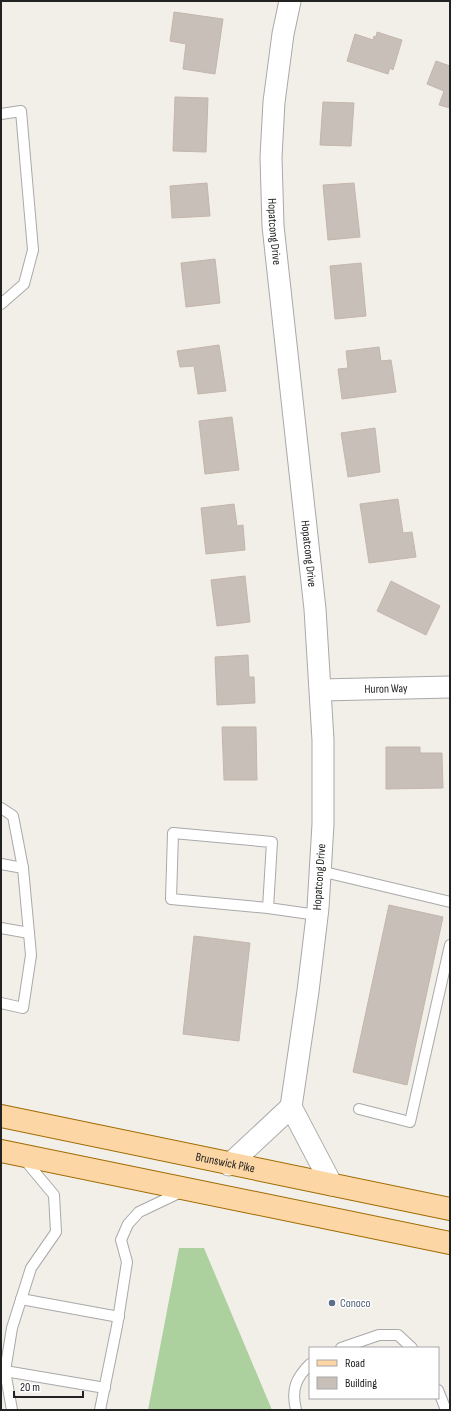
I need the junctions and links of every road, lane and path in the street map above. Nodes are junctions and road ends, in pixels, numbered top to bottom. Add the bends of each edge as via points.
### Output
1 (290, 1) edge
2 (1, 114) edge
3 (1, 304) edge
4 (450, 687) edge
5 (321, 690) junction
6 (1, 808) edge
7 (1, 864) edge
8 (23, 868) junction
9 (320, 871) junction
10 (450, 902) edge
11 (268, 908) junction
12 (317, 915) junction
13 (1, 928) edge
14 (28, 933) junction
15 (450, 945) edge
16 (1, 1004) edge
17 (291, 1107) junction
18 (359, 1110) dead end
19 (1, 1116) edge
20 (11, 1153) edge
21 (228, 1165) junction
22 (332, 1185) junction
23 (187, 1189) junction
24 (450, 1209) edge
25 (366, 1226) junction
26 (450, 1243) edge
27 (450, 1257) edge
28 (21, 1299) junction
29 (119, 1317) junction
30 (344, 1347) edge
31 (411, 1347) edge
32 (309, 1365) edge
33 (6, 1371) junction
34 (105, 1388) junction
35 (439, 1392) edge
36 (12, 1410) edge
37 (100, 1410) edge
38 (296, 1410) edge
39 (446, 1410) edge

1 - 5 street, Hopatcong Drive via 274,102 271,157 273,226 315,609
2 - 3 lane via 21,111 32,250 24,284
4 - 5 street, Huron Way
5 - 9 street, Hopatcong Drive via 323,817
6 - 8 lane via 13,816
7 - 8 lane
8 - 14 lane
9 - 10 lane
9 - 12 street, Hopatcong Drive
11 - 11 lane via 171,898 173,833 272,842
11 - 12 lane
12 - 17 street, Hopatcong Drive
13 - 14 lane
14 - 16 lane via 31,955 23,1008
15 - 18 lane via 410,1122
17 - 21 street
17 - 22 street
19 - 21 main road, Brunswick Pike
20 - 23 main road
20 - 28 lane via 54,1195 56,1232 31,1268
21 - 22 main road, Brunswick Pike
22 - 24 main road, Brunswick Pike
23 - 25 main road
23 - 29 lane via 140,1212 128,1224 121,1240 127,1262
25 - 26 main road
25 - 27 main road
28 - 29 lane
28 - 33 lane via 12,1328
29 - 34 lane
30 - 31 lane via 379,1335 398,1335
32 - 38 lane via 298,1376 293,1400
33 - 34 lane
33 - 36 lane
34 - 37 lane
35 - 39 lane

